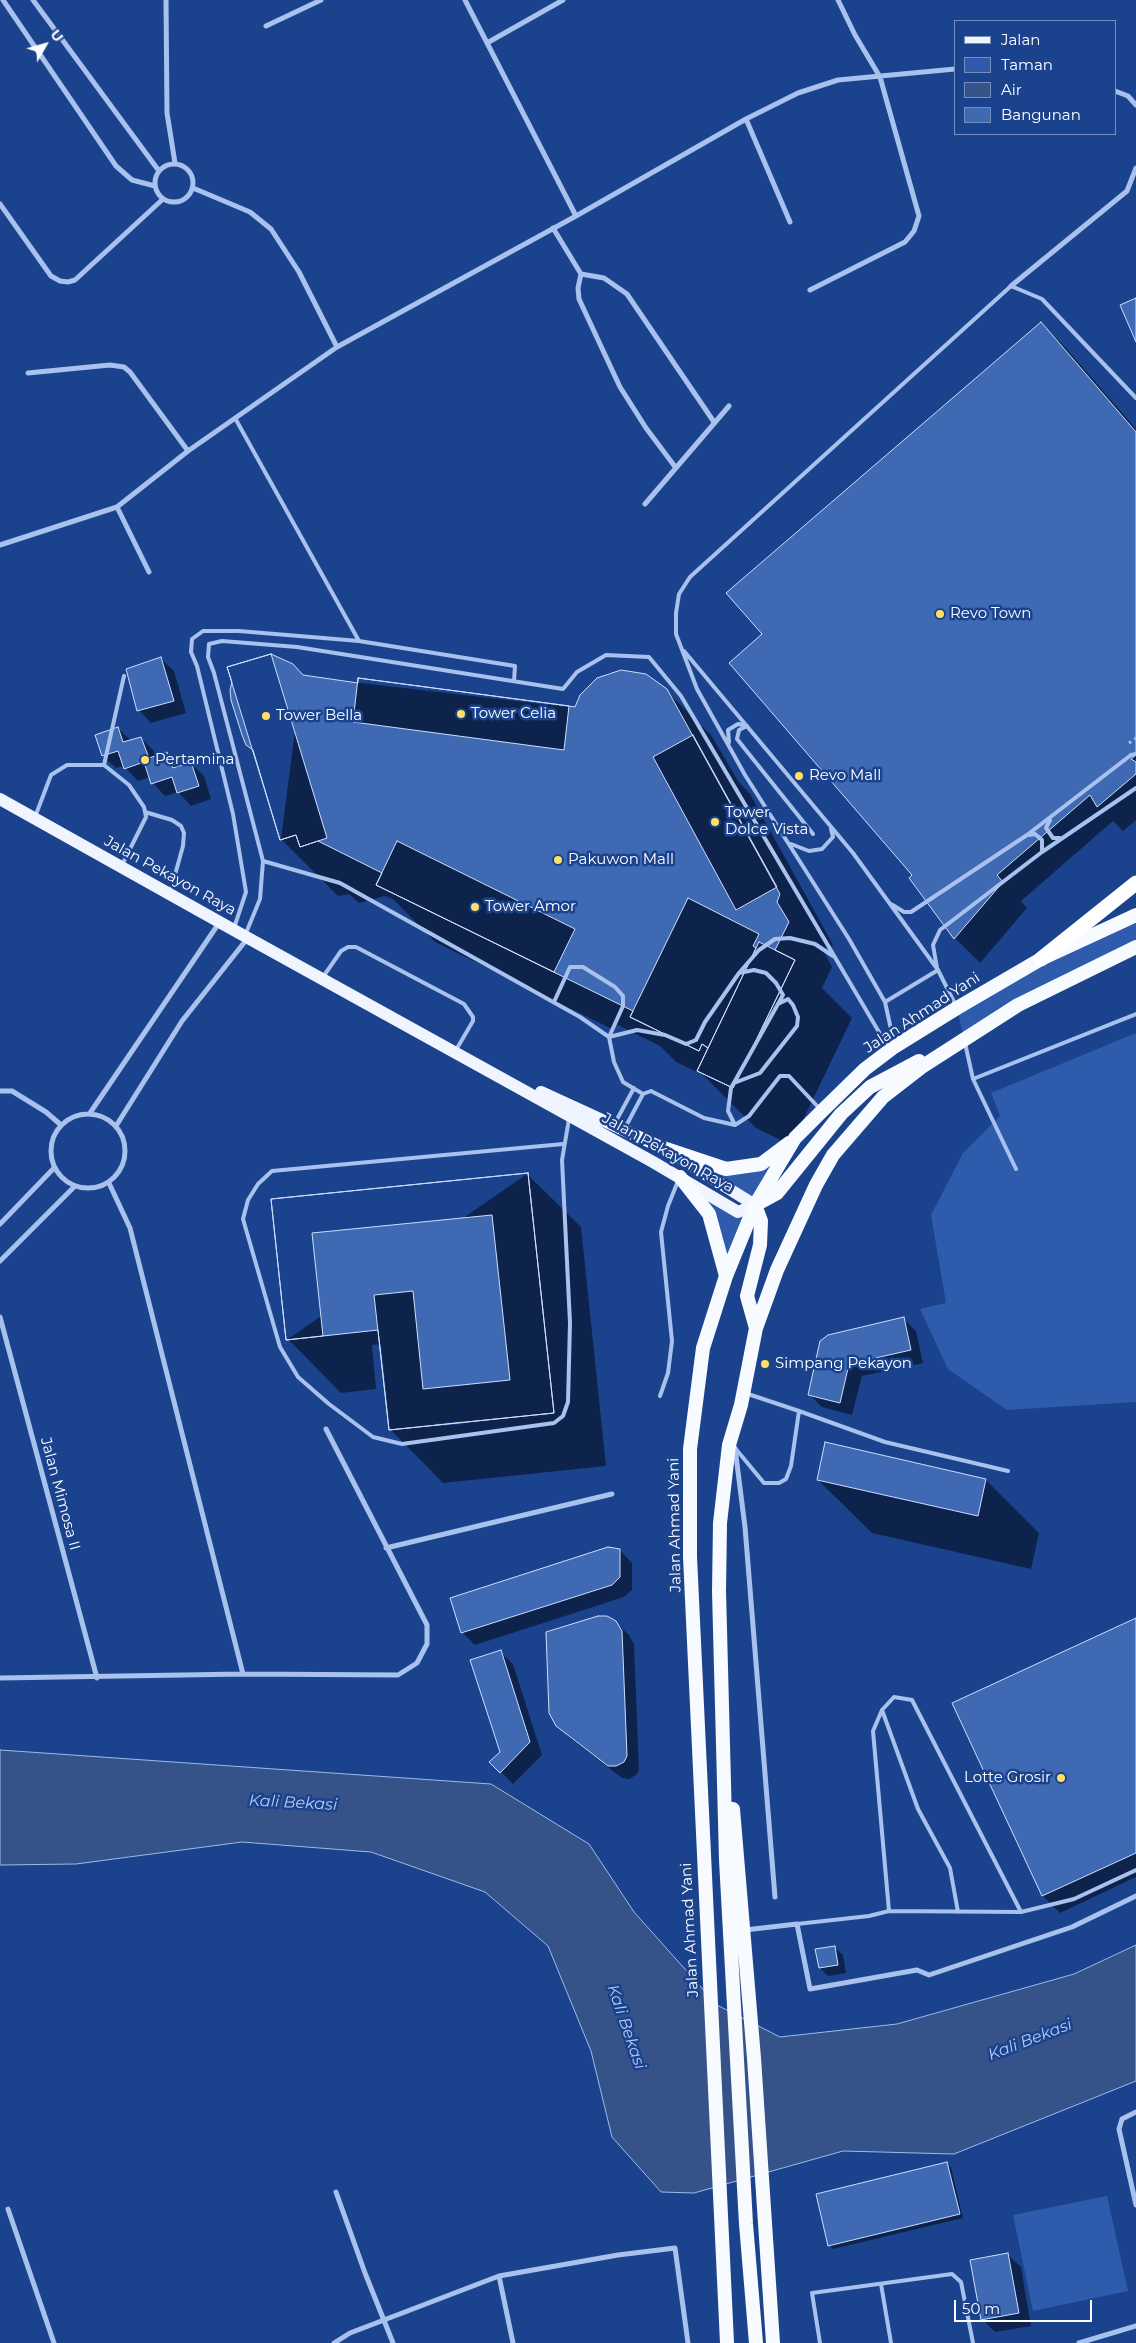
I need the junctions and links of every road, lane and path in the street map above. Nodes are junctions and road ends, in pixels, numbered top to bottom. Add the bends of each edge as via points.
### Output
1 (3, 0) edge
2 (33, 0) edge
3 (166, 0) edge
4 (321, 0) edge
5 (465, 0) edge
6 (563, 0) edge
7 (838, 0) edge
8 (266, 26) dead end
9 (487, 43) junction
10 (954, 69) edge
11 (880, 77) junction
12 (1116, 91) edge
13 (1136, 105) edge
14 (746, 119) junction
15 (175, 163) junction
16 (1136, 168) edge
17 (159, 171) junction
18 (155, 186) junction
19 (194, 188) junction
20 (162, 199) junction
21 (0, 204) edge
22 (576, 216) junction
23 (790, 222) dead end
24 (553, 228) junction
25 (581, 274) junction
26 (1011, 286) junction
27 (810, 290) dead end
28 (337, 347) junction
29 (28, 373) dead end
30 (1136, 398) edge
31 (729, 406) dead end
32 (235, 418) junction
33 (714, 422) junction
34 (188, 451) junction
35 (676, 468) junction
36 (645, 504) dead end
37 (117, 507) junction
38 (0, 545) edge
39 (150, 572) dead end
40 (359, 641) junction
41 (682, 649) junction
42 (124, 676) dead end
43 (514, 681) junction
44 (747, 726) junction
45 (731, 749) junction
46 (1136, 754) edge
47 (104, 765) junction
48 (1136, 788) edge
49 (0, 799) edge
50 (145, 812) junction
51 (1056, 813) junction
52 (35, 818) junction
53 (826, 820) junction
54 (813, 834) dead end
55 (1066, 835) junction
56 (1027, 836) junction
57 (790, 844) junction
58 (1042, 852) junction
59 (263, 860) junction
60 (121, 867) junction
61 (1136, 883) edge
62 (169, 894) junction
63 (889, 903) junction
64 (1136, 915) edge
65 (220, 922) junction
66 (233, 930) junction
67 (246, 937) junction
68 (1136, 947) edge
69 (835, 958) junction
70 (1041, 959) junction
71 (938, 970) junction
72 (739, 973) junction
73 (323, 979) junction
74 (554, 1002) junction
75 (885, 1002) junction
76 (778, 1004) junction
77 (957, 1008) junction
78 (1136, 1014) edge
79 (609, 1037) junction
80 (964, 1039) junction
81 (892, 1049) junction
82 (455, 1051) junction
83 (973, 1079) junction
84 (734, 1083) junction
85 (634, 1088) junction
86 (0, 1091) edge
87 (643, 1094) junction
88 (822, 1111) junction
89 (90, 1113) junction
90 (570, 1117) junction
91 (61, 1125) junction
92 (735, 1125) junction
93 (116, 1126) junction
94 (619, 1127) junction
95 (795, 1138) junction
96 (563, 1144) junction
97 (663, 1148) junction
98 (54, 1168) junction
99 (1016, 1169) dead end
100 (680, 1177) junction
101 (109, 1183) junction
102 (74, 1186) junction
103 (755, 1205) junction
104 (0, 1224) edge
105 (0, 1261) edge
106 (726, 1276) junction
107 (0, 1316) edge
108 (756, 1328) junction
109 (660, 1396) dead end
110 (742, 1398) junction
111 (799, 1411) junction
112 (326, 1430) dead end
113 (735, 1448) junction
114 (1008, 1471) dead end
115 (612, 1494) dead end
116 (386, 1548) junction
117 (243, 1674) junction
118 (0, 1678) edge
119 (97, 1678) junction
120 (882, 1710) junction
121 (1136, 1870) edge
122 (1136, 1896) edge
123 (775, 1897) dead end
124 (890, 1911) junction
125 (958, 1912) junction
126 (1021, 1912) junction
127 (797, 1924) junction
128 (743, 1931) junction
129 (1136, 2112) edge
130 (336, 2192) dead end
131 (1136, 2205) edge
132 (8, 2209) dead end
133 (499, 2276) junction
134 (881, 2284) junction
135 (385, 2320) junction
136 (1136, 2326) edge
137 (54, 2343) edge
138 (334, 2343) edge
139 (393, 2343) edge
140 (512, 2343) edge
141 (688, 2343) edge
142 (727, 2343) edge
143 (756, 2343) edge
144 (773, 2343) edge
145 (820, 2343) edge
146 (891, 2343) edge
147 (973, 2343) edge
148 (1079, 2343) edge

1 - 18 street via 116,166 132,180
2 - 17 street
3 - 15 street via 167,113
4 - 8 street
5 - 9 street
6 - 9 street
7 - 11 street
9 - 22 street
10 - 11 street
11 - 14 street via 838,80 798,93
11 - 27 street via 919,216 917,224 905,242
12 - 13 street via 1128,96
14 - 22 street
14 - 23 street
15 - 17 street
15 - 19 street via 191,173
16 - 26 street via 1127,192
17 - 18 street
18 - 20 street
19 - 20 street via 177,203
19 - 28 street via 250,212 271,229 300,272
20 - 21 street via 75,280 68,282 51,276
22 - 24 street
24 - 25 street
24 - 28 street
25 - 33 street via 604,278 627,294
25 - 35 street via 579,299 620,387
26 - 30 lane via 1042,299
26 - 41 lane via 690,577 679,594 676,613 676,634
28 - 32 street
29 - 34 street via 110,365 124,367
31 - 33 street
32 - 34 street
32 - 40 lane
33 - 35 street
34 - 37 street
35 - 36 street
37 - 38 street
37 - 39 street
40 - 43 lane via 515,666
40 - 66 lane via 239,631 203,631 192,639 191,652 234,814 244,874 246,892
41 - 44 lane
41 - 45 lane via 697,689
42 - 47 lane
43 - 59 lane via 297,647 222,641 209,644 208,657
43 - 69 lane via 563,689 577,672 606,655 649,657 681,696
44 - 45 lane via 738,724 728,730
44 - 53 lane
44 - 54 lane via 739,730 737,739
45 - 57 lane
46 - 51 lane
47 - 50 lane via 129,785 141,800
47 - 52 lane via 67,765 51,775
48 - 55 lane
49 - 52 main road, Jalan Pekayon Raya
50 - 60 lane via 146,817
50 - 62 lane via 172,820 184,833
51 - 55 lane via 1046,828 1053,838
51 - 56 lane
52 - 60 main road, Jalan Pekayon Raya
53 - 57 lane via 833,837 822,849 809,851
53 - 63 lane
55 - 58 lane
56 - 58 lane via 1035,834 1042,840
56 - 63 lane via 911,912 904,912
57 - 75 lane
58 - 71 lane via 940,930 933,945
59 - 67 lane via 260,899
59 - 74 lane via 340,883
60 - 62 main road, Jalan Pekayon Raya
61 - 70 highway
62 - 65 main road, Jalan Pekayon Raya
63 - 71 lane
64 - 70 highway, Jalan Ahmad Yani
65 - 66 main road, Jalan Pekayon Raya
65 - 89 street
66 - 67 main road, Jalan Pekayon Raya
67 - 73 main road, Jalan Pekayon Raya
67 - 93 street via 182,1021
68 - 80 highway via 1018,1005
69 - 72 lane via 815,944 790,938 775,939 759,950
69 - 81 lane
70 - 77 highway, Jalan Ahmad Yani
71 - 75 lane
71 - 77 lane
72 - 76 lane via 754,970 766,973 783,995
72 - 79 lane via 696,1040 686,1044 665,1035 637,1030
73 - 82 main road, Jalan Pekayon Raya
73 - 82 lane via 341,951 356,947 464,1004 473,1021
73 - 90 main road, Jalan Pekayon Raya
74 - 79 lane
74 - 79 lane via 570,966 583,967 600,977 623,996 623,1006
75 - 81 lane
76 - 84 lane
76 - 84 lane via 788,999 798,1017 797,1026 760,1074
77 - 81 highway, Jalan Ahmad Yani
78 - 83 lane
79 - 85 lane via 614,1062 623,1082
80 - 83 lane
80 - 103 highway via 870,1087 841,1114 777,1193
80 - 108 highway via 883,1097 833,1155 797,1222
81 - 88 highway, Jalan Ahmad Yani
82 - 94 main road, Jalan Pekayon Raya
83 - 99 lane
84 - 92 lane via 728,1111
85 - 87 lane
85 - 94 lane
86 - 91 street via 12,1092
87 - 92 lane via 651,1091 704,1118
87 - 94 lane
88 - 92 lane via 788,1076 780,1076 750,1116
88 - 95 highway, Jalan Ahmad Yani
89 - 91 street via 74,1116
89 - 93 street via 104,1117
90 - 96 lane
90 - 100 main road, Jalan Pekayon Raya
91 - 98 street via 53,1137 50,1153
93 - 101 street via 124,1140 126,1156 120,1171
94 - 97 main road, Jalan Pekayon Raya
95 - 97 highway via 761,1164 726,1169
95 - 103 highway, Jalan Ahmad Yani
96 - 96 lane via 570,1323 568,1402 563,1416 554,1423 402,1444 373,1436 298,1377 280,1347 243,1219 248,1200 272,1171
97 - 103 main road, Jalan Pekayon Raya
98 - 102 street
98 - 104 street
100 - 103 main road, Jalan Pekayon Raya via 738,1212
100 - 106 highway via 709,1214
100 - 109 lane via 661,1232 672,1341 668,1373
101 - 102 street via 98,1187
101 - 117 street via 130,1228
102 - 105 street
103 - 106 highway, Jalan Ahmad Yani
103 - 108 highway via 762,1221 760,1246 747,1296
106 - 142 highway, Jalan Ahmad Yani via 703,1348 690,1449 690,1557
107 - 119 street, Jalan Mimosa II
108 - 110 highway
110 - 111 lane
110 - 113 highway
110 - 143 highway via 729,1444 720,1524 718,1592 723,1788 746,2224
111 - 113 lane via 791,1466 786,1479 779,1484 764,1483
111 - 114 lane via 885,1442
112 - 116 street
113 - 123 street via 746,1537
113 - 128 highway via 725,1600 732,1797
115 - 116 street
116 - 117 street via 426,1625 427,1644 417,1663 398,1675
117 - 119 street
118 - 119 street
120 - 124 lane via 874,1731
120 - 125 lane via 918,1809 950,1868
120 - 126 lane via 894,1697 912,1700
121 - 126 lane via 1074,1899
122 - 127 street via 1072,1927 929,1975 917,1970 810,1989
124 - 125 lane
124 - 127 lane
125 - 126 lane
127 - 128 street
128 - 144 highway
129 - 131 street via 1122,2119 1119,2129
130 - 135 street
132 - 137 street
133 - 135 street
133 - 140 street
133 - 141 street via 675,2248
134 - 145 lane via 812,2293
134 - 146 lane
134 - 147 lane via 952,2274 961,2282
135 - 138 street via 350,2333
135 - 139 street
136 - 148 street

